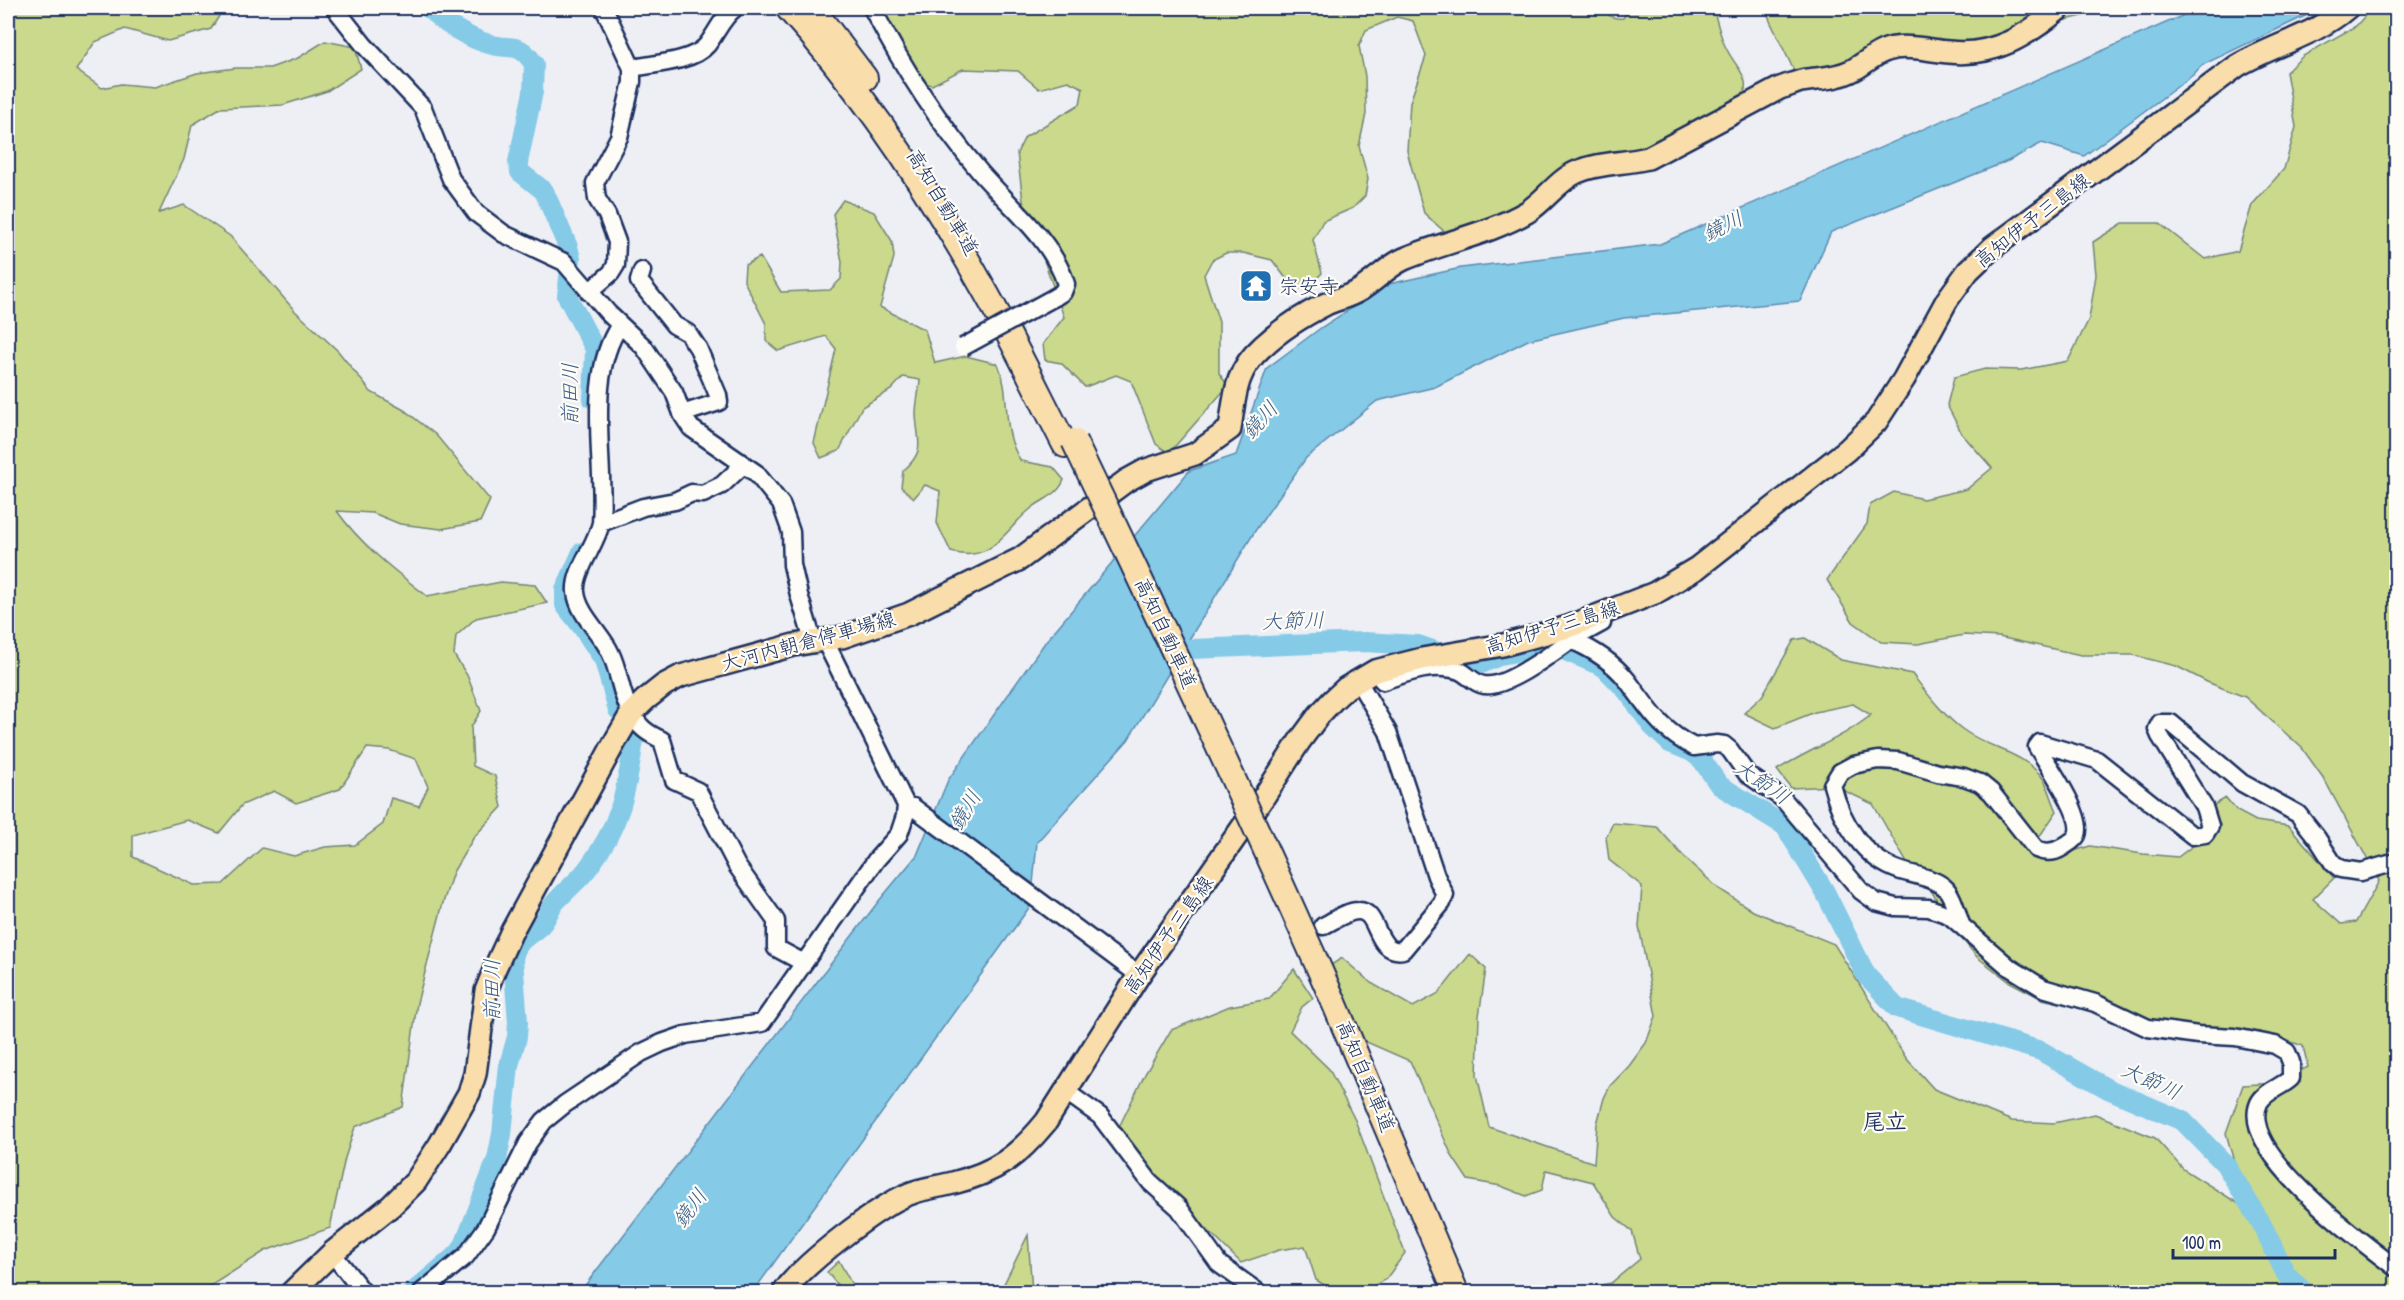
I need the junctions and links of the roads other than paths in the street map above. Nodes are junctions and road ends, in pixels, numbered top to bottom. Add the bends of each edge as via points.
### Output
1 (335, 8) edge
2 (604, 8) edge
3 (735, 8) edge
4 (872, 8) edge
5 (2060, 8) edge
6 (2347, 8) edge
7 (798, 10) edge
8 (632, 68) junction
9 (642, 271) dead end
10 (586, 287) junction
11 (620, 325) junction
12 (963, 347) dead end
13 (682, 414) junction
14 (743, 465) junction
15 (601, 523) junction
16 (818, 640) junction
17 (1561, 642) junction
18 (1367, 676) junction
19 (631, 714) junction
20 (909, 806) junction
21 (2397, 862) edge
22 (1961, 924) junction
23 (1323, 926) dead end
24 (804, 963) junction
25 (1139, 975) junction
26 (1329, 1002) junction
27 (1065, 1091) junction
28 (332, 1253) junction
29 (2397, 1268) edge
30 (292, 1293) edge
31 (363, 1293) edge
32 (422, 1293) edge
33 (784, 1293) edge
34 (1258, 1293) edge
35 (1447, 1293) edge
36 (1456, 1293) edge

1 - 10 street via 423,108 451,179 476,213 504,234 564,262
2 - 8 street
3 - 8 street via 723,17 700,51
4 - 12 street, bridge via 931,107 980,172 1026,221 1061,267 1066,284 1063,292
5 - 16 main road, 大河内朝倉停車場線 via 2011,43 1980,52 1961,54 1895,47 1878,53 1850,72 1780,88 1648,158 1603,164 1575,173 1528,211 1488,230 1402,260 1360,290 1304,316 1262,347 1238,378 1230,429 1195,454 1146,470 1020,559 909,614 842,637
6 - 17 main road, 高知伊予三島線 via 2322,26 2237,66 2004,238 1955,288 1887,407 1863,436 1697,568 1655,593 1600,615
7 - 26 highway, 高知自動車道, bridge via 851,58 990,280 1161,621 1263,843
8 - 10 street via 619,137 595,183 597,199 617,242 616,265 611,273
9 - 13 street via 639,281 674,325 688,333 718,395 719,402
10 - 11 street
11 - 13 street via 644,347 674,392
11 - 15 street via 604,360 599,424
13 - 14 street via 691,428
14 - 15 street via 722,484 703,494 692,493
14 - 16 street via 756,473 781,504 790,532 799,595
15 - 19 street via 576,591 583,610 609,650
16 - 19 main road, 大河内朝倉停車場線 via 681,676 664,685
16 - 20 street
17 - 18 main road, 高知伊予三島線 via 1503,645 1398,664
17 - 18 street via 1512,677 1495,684 1485,685 1450,669 1429,668 1383,681
17 - 22 street via 1588,647 1615,668 1652,716 1674,736 1694,747 1724,745 1747,774 1783,799 1861,891 1876,902 1939,910
18 - 23 street via 1444,895 1442,903 1403,950 1387,948 1362,911 1355,910
18 - 25 main road, 高知伊予三島線 via 1346,688 1319,715
19 - 24 street via 645,732 662,740 674,780 698,791 737,866 776,921 776,948
19 - 28 main road, 大河内朝倉停車場線 via 495,968 486,991 475,1074 464,1105 416,1181
20 - 24 street via 899,834
20 - 25 street
21 - 22 street via 2361,872 2341,869 2298,814 2242,783 2171,723 2160,723 2157,729 2204,807 2210,826 2205,834 2193,836 2097,760 2040,744 2037,747 2070,802 2078,827 2071,842 2044,853 1980,783 1898,760 1852,765 1840,772 1832,785 1838,807 1854,836 1870,854 1895,869 1947,888
22 - 29 street via 2009,967 2043,988 2095,1003 2148,1028 2235,1036 2275,1045 2286,1052 2291,1062 2291,1078 2259,1103 2255,1119 2263,1140 2311,1200
24 - 32 street via 762,1023 685,1035 662,1043 609,1073 544,1120 528,1143 481,1237 466,1256
25 - 27 main road, 高知伊予三島線
26 - 35 highway
26 - 36 highway, 高知自動車道 via 1413,1186
27 - 33 main road, 高知伊予三島線 via 1046,1122 1017,1155 979,1175 911,1193 889,1203 805,1267
27 - 34 street via 1100,1116 1150,1182 1179,1208 1219,1264
28 - 30 main road, 大河内朝倉停車場線
28 - 31 street

